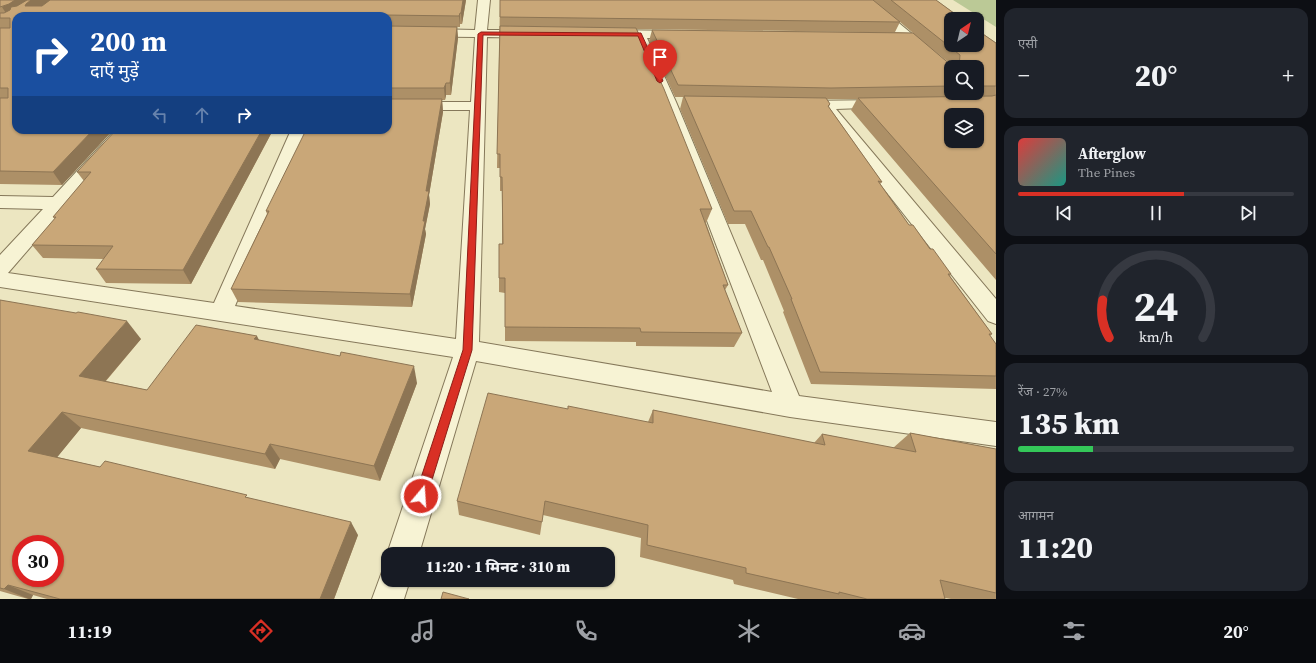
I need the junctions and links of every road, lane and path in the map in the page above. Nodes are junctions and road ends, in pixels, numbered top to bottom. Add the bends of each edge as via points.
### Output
1 (484, 0) edge
2 (864, 0) edge
3 (392, 32) edge
4 (481, 34) junction
5 (544, 34) edge
6 (600, 34) edge
7 (640, 34) junction
8 (695, 35) edge
9 (895, 38) edge
10 (911, 38) junction
11 (944, 67) edge
12 (786, 104) edge
13 (897, 104) edge
14 (825, 105) junction
15 (392, 106) edge
16 (479, 106) junction
17 (120, 134) edge
18 (297, 134) edge
19 (0, 202) edge
20 (58, 204) junction
21 (0, 268) edge
22 (0, 279) edge
23 (221, 313) junction
24 (996, 315) edge
25 (468, 350) junction
26 (790, 406) junction
27 (996, 434) edge
28 (405, 547) edge
29 (392, 587) edge
30 (388, 599) edge

1 - 4 street
2 - 10 street
3 - 4 street
4 - 5 street
4 - 16 street
6 - 7 street
7 - 8 street
7 - 26 street via 677,102
9 - 10 street
10 - 11 street
12 - 14 street
13 - 14 street
14 - 24 street
15 - 16 street
16 - 25 street
17 - 20 street
18 - 23 street
19 - 20 street
20 - 21 street
22 - 23 street
23 - 25 street
25 - 26 street
25 - 28 street
26 - 27 street
29 - 30 street

